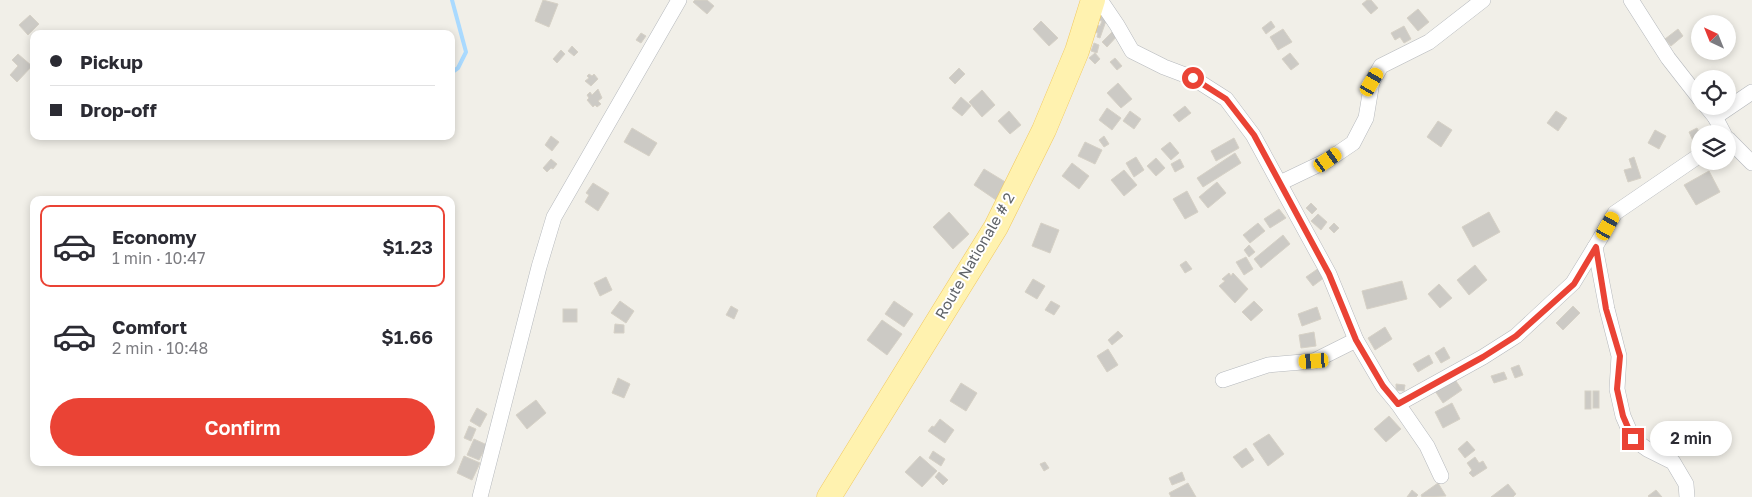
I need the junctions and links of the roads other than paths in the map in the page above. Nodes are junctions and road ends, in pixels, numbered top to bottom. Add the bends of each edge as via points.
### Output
1 (679, 0) edge
2 (1093, 0) edge
3 (1100, 0) edge
4 (1483, 0) edge
5 (1631, 0) edge
6 (1691, 87) edge
7 (1752, 92) edge
8 (1736, 100) edge
9 (1736, 147) edge
10 (1691, 161) edge
11 (1752, 163) edge
12 (1280, 184) junction
13 (1596, 247) junction
14 (1356, 340) junction
15 (1223, 380) dead end
16 (1398, 404) junction
17 (1441, 476) dead end
18 (480, 497) edge
19 (829, 497) edge
20 (1687, 497) edge

1 - 18 street via 554,217
2 - 19 main road, Route Nationale # 2 via 1077,52 1044,130 996,227
3 - 12 street via 1132,51 1193,78 1226,99 1254,135
4 - 12 street via 1429,42 1381,66 1372,82 1366,118 1352,143 1328,160
5 - 6 street
7 - 8 street
9 - 11 street
10 - 13 street via 1615,213
12 - 14 street via 1329,274
13 - 16 street via 1574,284 1516,336
13 - 20 street via 1606,309 1620,356 1617,389 1623,416 1633,439 1673,462 1686,484
14 - 15 street via 1314,361 1268,365
14 - 16 street via 1383,386
16 - 17 street via 1427,446

